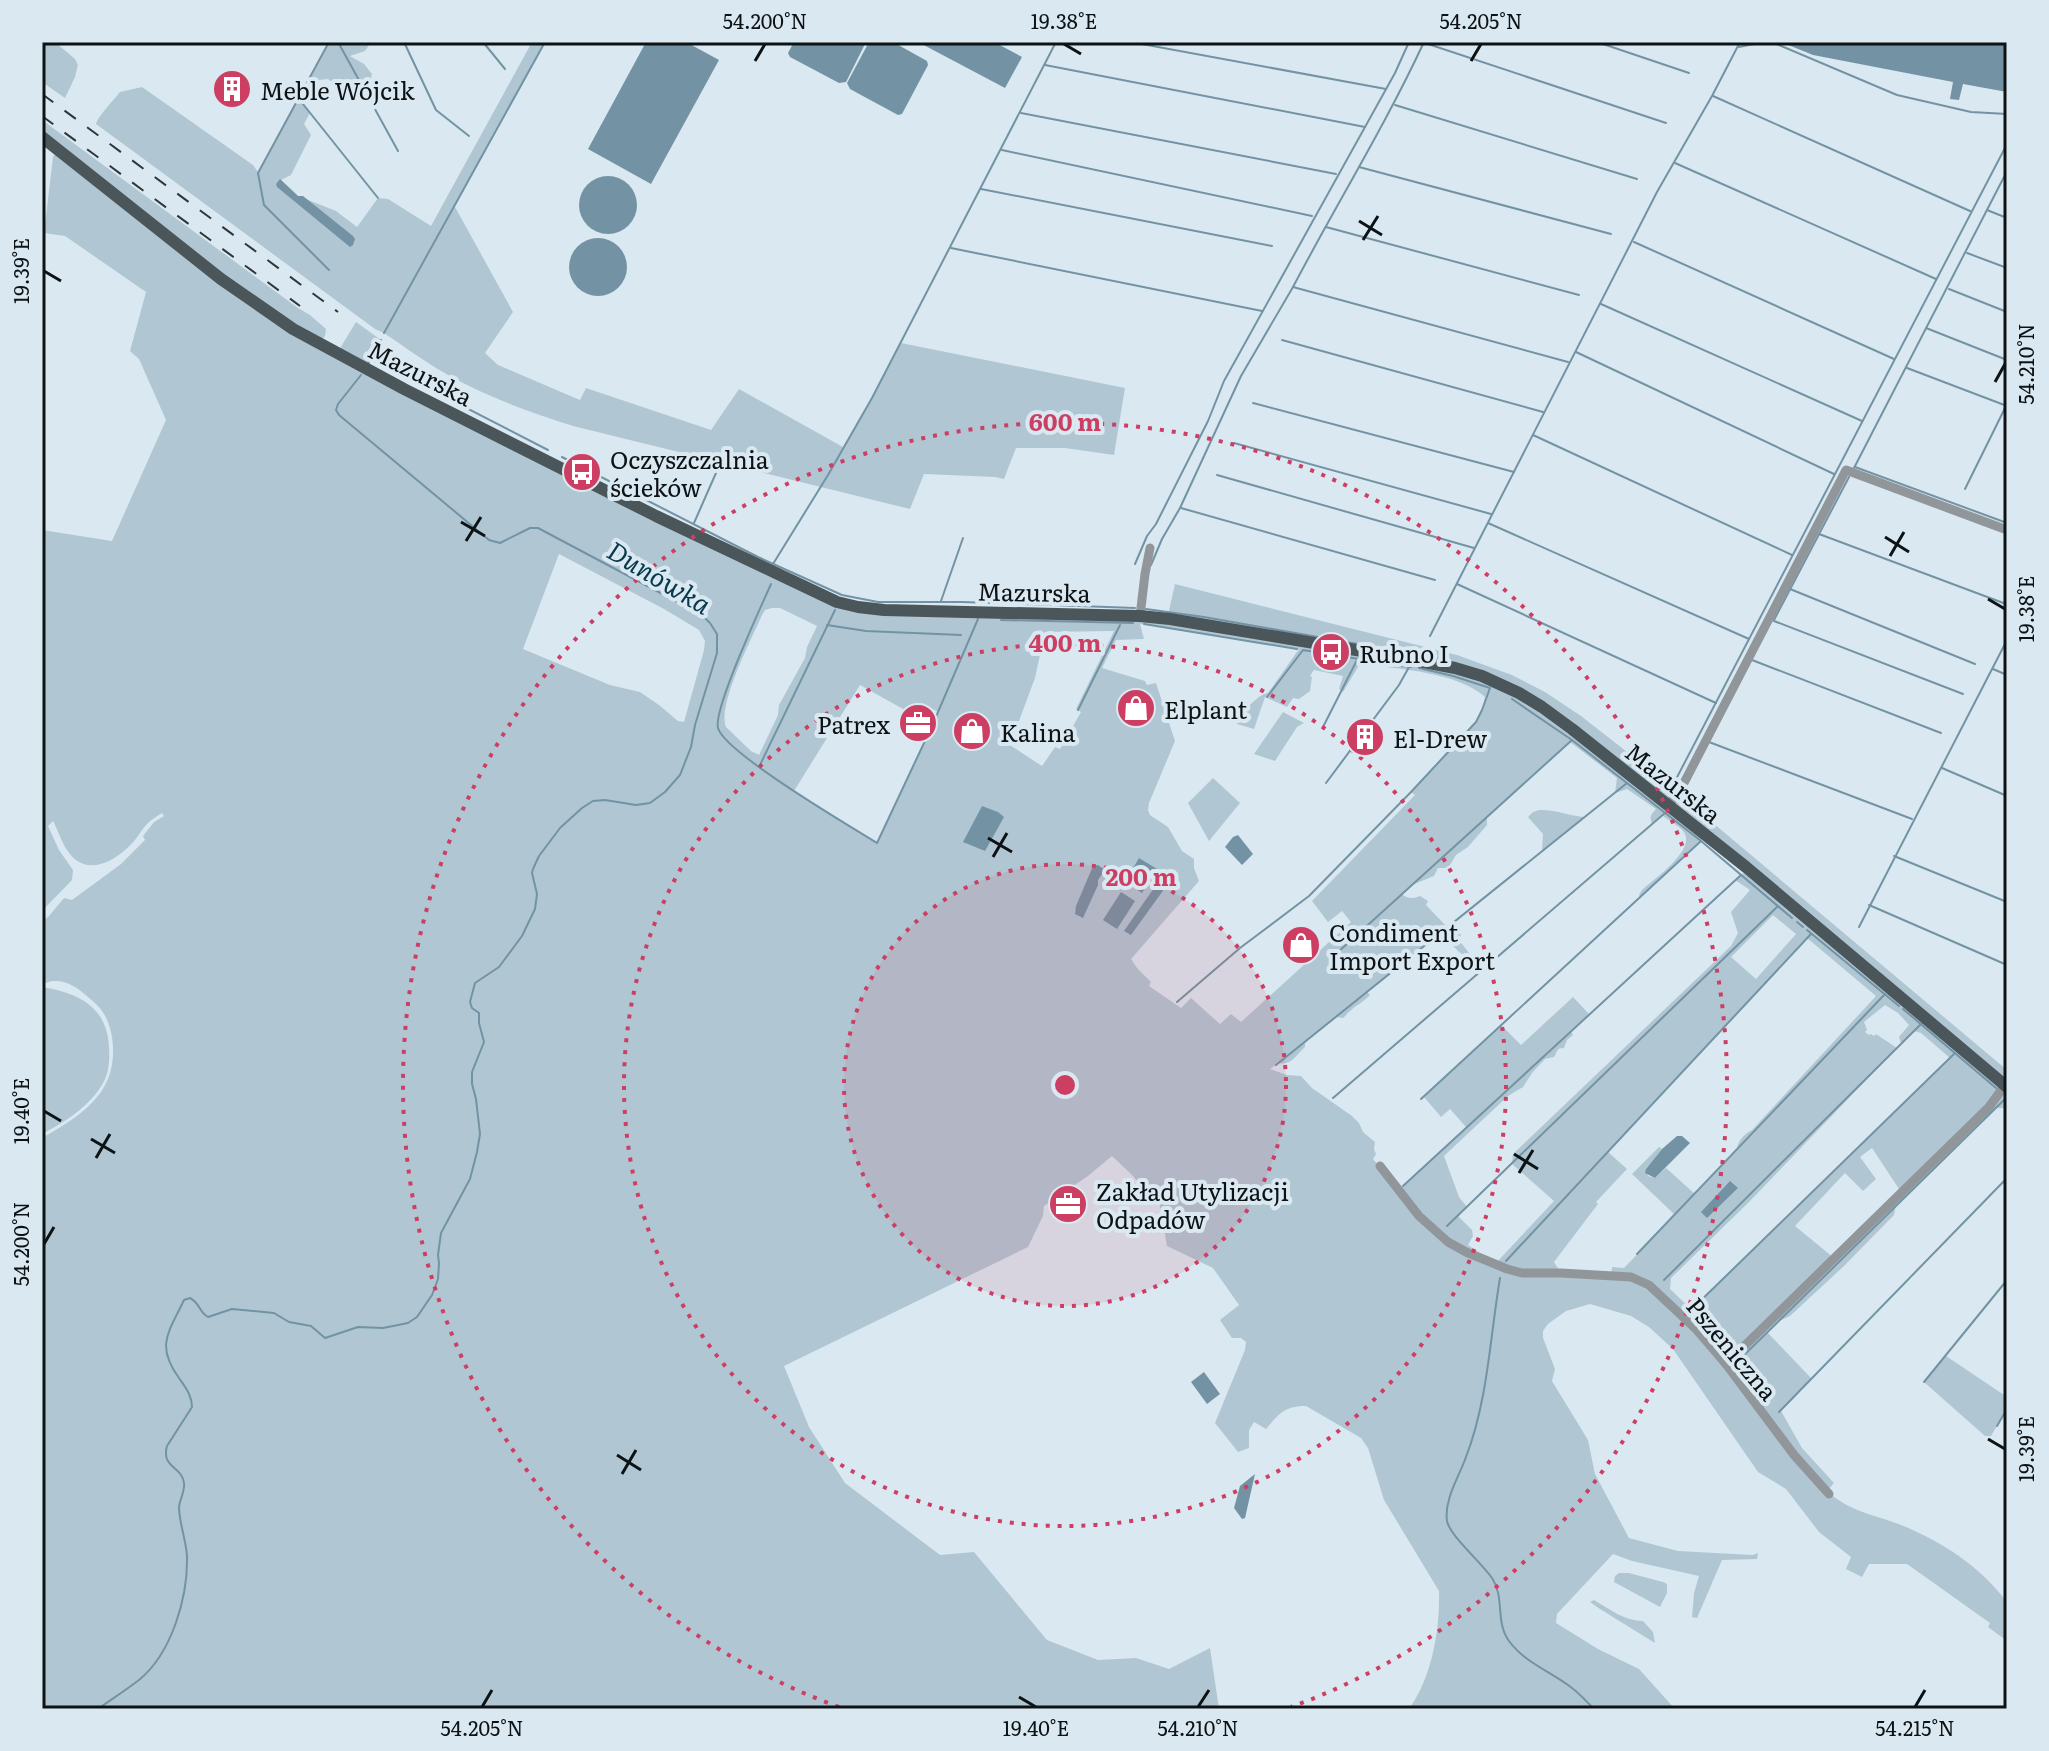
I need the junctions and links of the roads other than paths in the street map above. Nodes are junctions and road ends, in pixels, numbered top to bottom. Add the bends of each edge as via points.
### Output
1 (42, 137) edge
2 (2007, 530) edge
3 (1150, 548) dead end
4 (1140, 616) junction
5 (1669, 806) junction
6 (2006, 1086) edge
7 (1380, 1166) dead end
8 (1726, 1364) junction
9 (1829, 1494) dead end

1 - 4 main road, Mazurska via 293,329 820,595 884,610
2 - 5 street via 1846,470
3 - 4 street
4 - 5 main road, Mazurska via 1404,658 1482,676 1550,712
5 - 6 main road, Mazurska
6 - 8 street
7 - 8 street, Pszeniczna via 1419,1216 1448,1242 1522,1273 1642,1281 1691,1323
8 - 9 street, Pszeniczna

